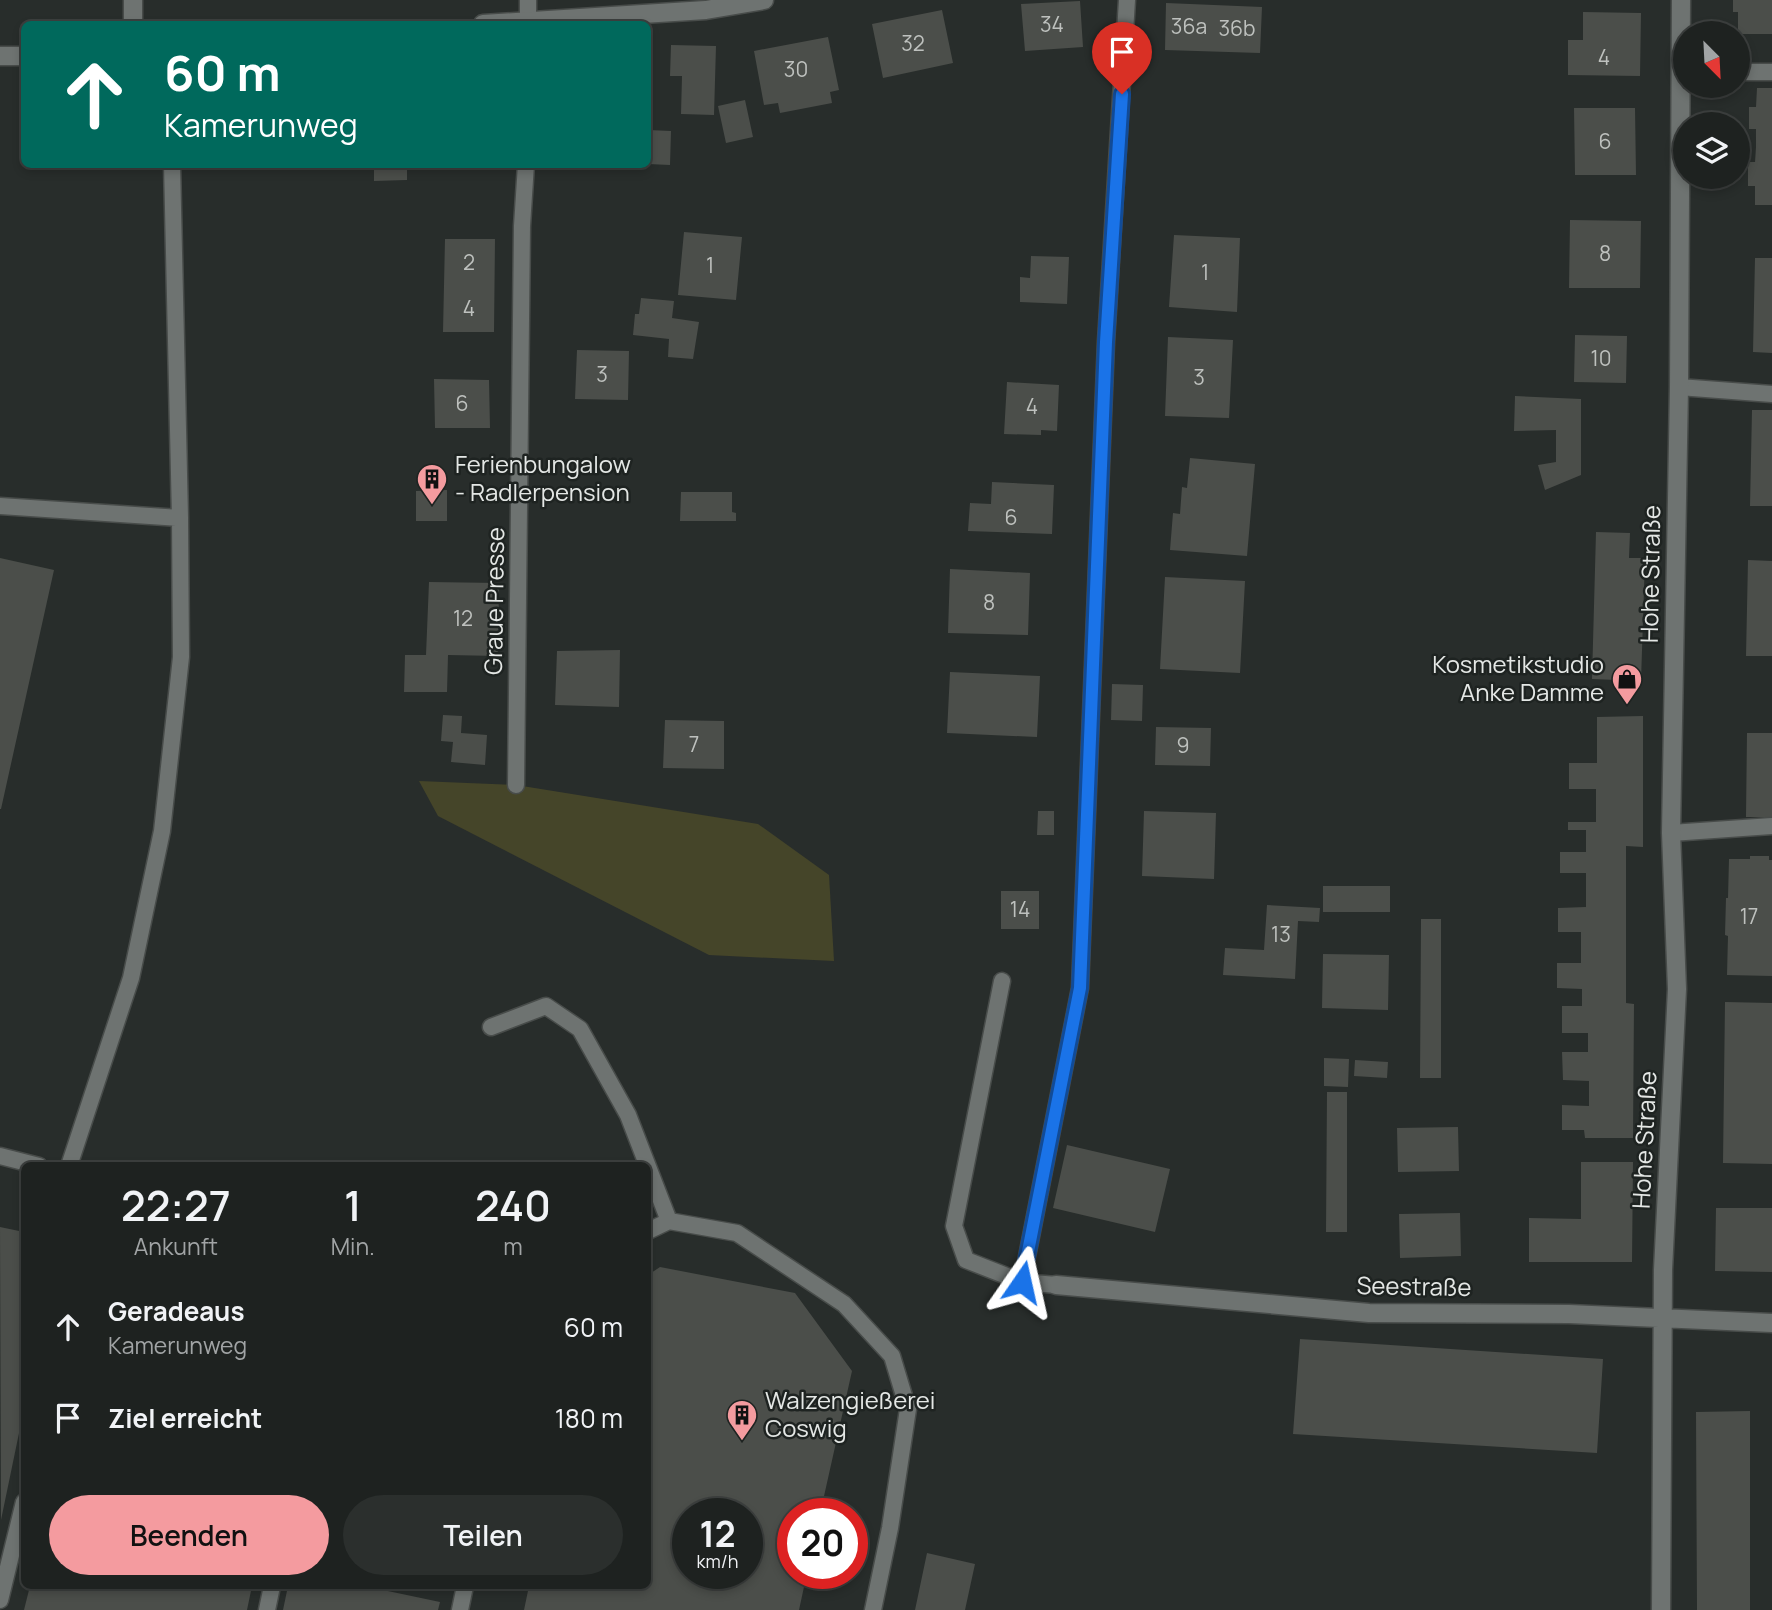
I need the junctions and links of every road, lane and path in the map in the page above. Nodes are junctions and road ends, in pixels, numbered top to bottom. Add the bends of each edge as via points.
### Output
1 (133, 0) edge
2 (528, 0) edge
3 (764, 0) edge
4 (1128, 0) edge
5 (1681, 0) edge
6 (133, 21) edge
7 (533, 21) edge
8 (547, 21) edge
9 (1682, 21) edge
10 (0, 55) edge
11 (21, 56) edge
12 (1750, 72) edge
13 (1772, 72) edge
14 (1683, 98) edge
15 (172, 168) edge
16 (526, 168) edge
17 (1679, 387) junction
18 (1772, 394) edge
19 (0, 506) edge
20 (180, 518) junction
21 (516, 785) dead end
22 (1772, 826) edge
23 (1671, 833) junction
24 (1002, 981) dead end
25 (491, 1027) dead end
26 (0, 1156) edge
27 (23, 1162) edge
28 (70, 1162) edge
29 (646, 1162) edge
30 (651, 1174) edge
31 (669, 1221) junction
32 (651, 1230) edge
33 (1022, 1282) junction
34 (1056, 1285) joint
35 (1662, 1317) junction
36 (1772, 1323) edge
37 (21, 1514) edge
38 (271, 1589) edge
39 (464, 1589) edge
40 (0, 1600) edge
41 (267, 1610) edge
42 (460, 1610) edge
43 (873, 1610) edge
44 (1661, 1610) edge

1 - 6 street
2 - 7 lane
3 - 8 street via 706,10
4 - 33 lane via 1106,342 1080,988
5 - 9 street, Hohe Straße
10 - 11 street
12 - 13 lane
14 - 17 street, Hohe Straße
15 - 20 lane
16 - 21 lane, Graue Presse
17 - 18 lane
17 - 23 street, Hohe Straße
19 - 20 lane
20 - 28 lane via 181,657 162,831 131,978
22 - 23 lane
23 - 35 street, Hohe Straße via 1677,989
24 - 33 lane via 954,1226 966,1260
25 - 29 lane via 546,1006 580,1028 628,1115
26 - 27 lane
30 - 31 lane
31 - 32 lane
31 - 43 lane via 737,1233 844,1304 892,1356 908,1409
33 - 34 lane
34 - 35 street, Seestraße via 1369,1312
35 - 36 street, Seestraße
35 - 44 street, Hohe Straße
37 - 40 lane
38 - 41 lane
39 - 42 lane

